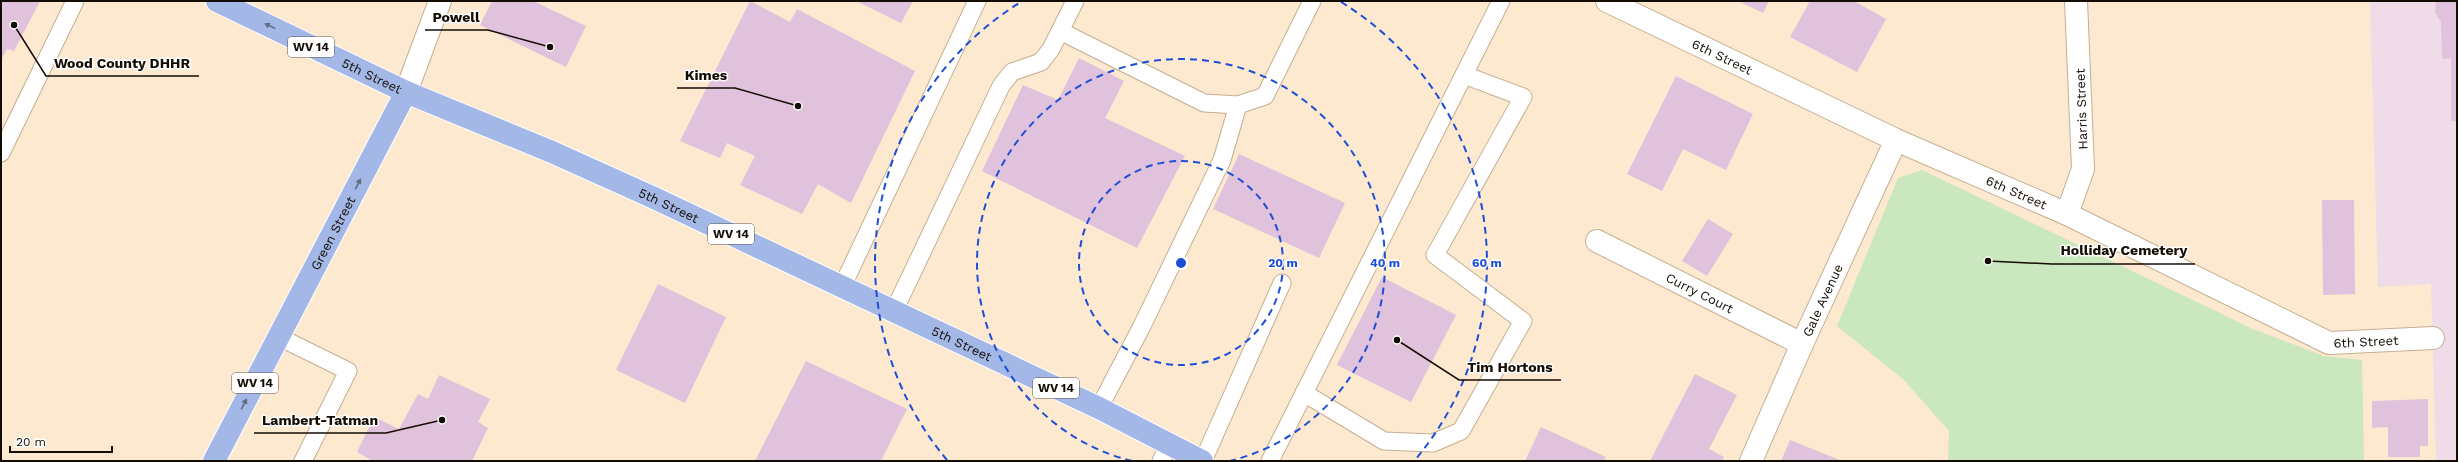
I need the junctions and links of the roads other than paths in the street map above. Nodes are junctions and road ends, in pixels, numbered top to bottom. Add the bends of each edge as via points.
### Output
1 (75, 1) edge
2 (217, 1) edge
3 (440, 1) edge
4 (977, 1) edge
5 (1076, 1) edge
6 (1312, 1) edge
7 (1501, 1) edge
8 (1607, 1) edge
9 (2076, 1) edge
10 (1060, 31) junction
11 (1464, 75) junction
12 (406, 92) junction
13 (1238, 105) junction
14 (1896, 140) junction
15 (1, 153) edge
16 (2067, 214) junction
17 (1597, 241) dead end
18 (1282, 283) dead end
19 (842, 287) junction
20 (894, 311) junction
21 (279, 337) junction
22 (2433, 338) dead end
23 (1802, 344) junction
24 (1304, 393) junction
25 (1099, 408) junction
26 (1165, 452) edge
27 (214, 461) edge
28 (303, 461) edge
29 (1203, 461) edge
30 (1270, 461) edge
31 (1751, 461) edge

1 - 15 lane
12 -> 2 main road, 5th Street / WV 14
3 - 12 street, Green Street
4 - 19 lane
5 - 10 lane
6 - 13 lane via 1264,96
7 - 11 lane
8 - 14 street, 6th Street
9 - 16 street, Harris Street via 2083,169
10 - 13 lane via 1204,103
10 - 20 lane via 1041,62 1012,72 1001,86
11 - 24 lane
11 - 24 lane via 1523,97 1435,255 1524,320 1461,431 1433,443 1384,442
12 - 19 main road, 5th Street / WV 14 via 552,152
21 -> 12 main road, Green Street / WV 14
13 - 25 lane via 1222,160 1142,326
14 - 16 street, 6th Street
14 - 23 street, Gale Avenue
16 - 22 street, 6th Street via 2329,343
17 - 23 street, Curry Court
18 - 29 lane
19 - 20 main road, 5th Street / WV 14
20 - 25 main road, 5th Street / WV 14
27 -> 21 main road, Green Street / WV 14
21 - 28 lane via 348,371
23 - 31 street, Gale Avenue
24 - 30 lane
25 - 26 main road, 5th Street / WV 14
26 - 29 main road, 5th Street / WV 14

